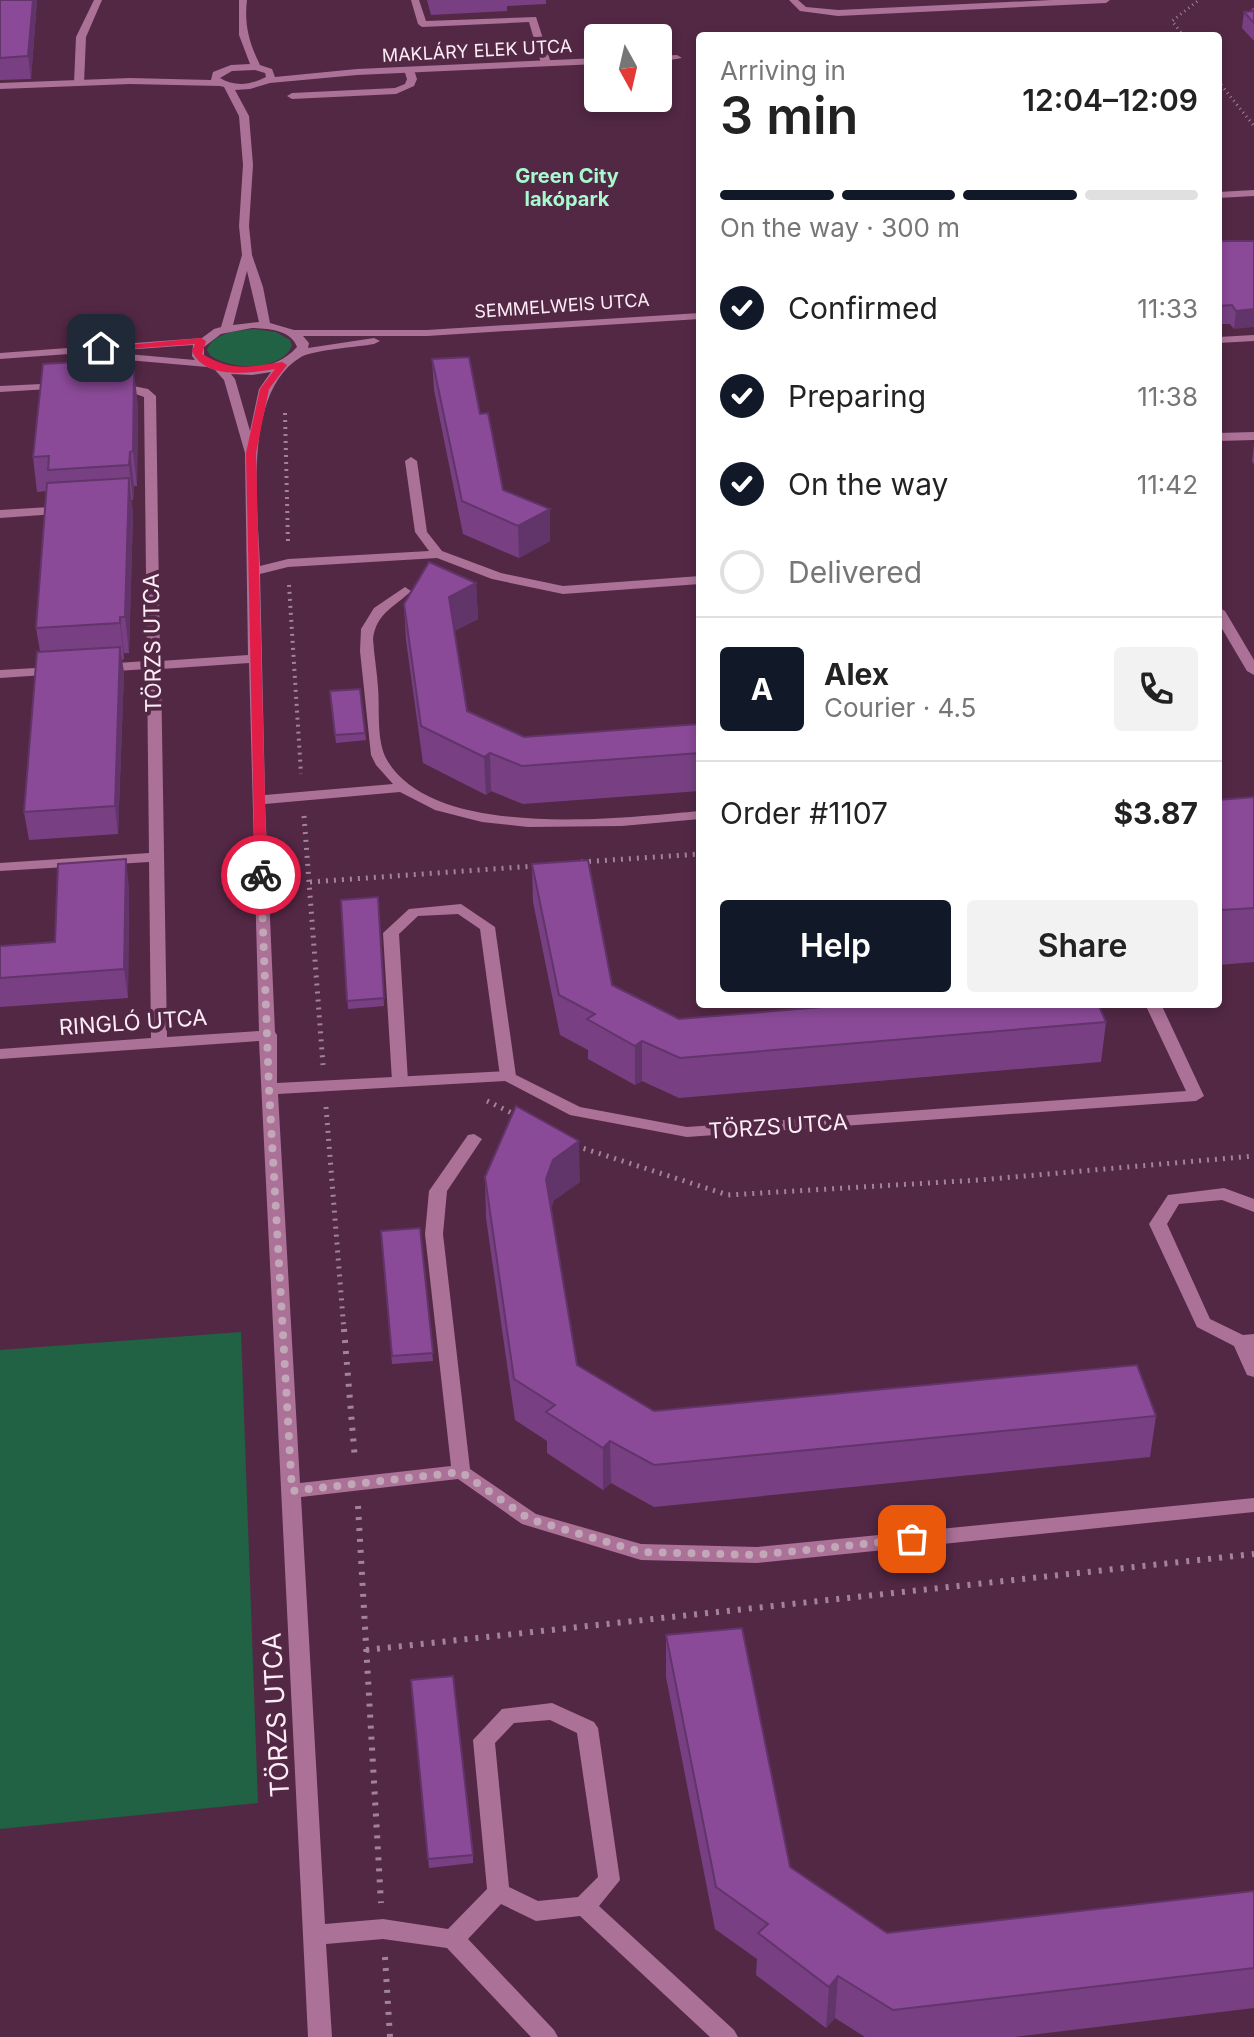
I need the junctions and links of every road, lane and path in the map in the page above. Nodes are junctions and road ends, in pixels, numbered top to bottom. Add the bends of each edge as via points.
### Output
1 (98, 0) edge
2 (232, 0) edge
3 (243, 0) edge
4 (415, 0) edge
5 (793, 0) edge
6 (906, 0) edge
7 (1106, 0) edge
8 (1199, 0) edge
9 (1094, 1) edge
10 (913, 10) junction
11 (239, 17) junction
12 (1181, 32) edge
13 (235, 53) junction
14 (672, 58) edge
15 (677, 58) dead end
16 (584, 62) edge
17 (546, 63) junction
18 (409, 70) junction
19 (220, 71) junction
20 (263, 75) junction
21 (130, 81) junction
22 (79, 83) junction
23 (224, 84) junction
24 (0, 86) edge
25 (1222, 86) edge
26 (292, 96) dead end
27 (249, 106) junction
28 (1254, 126) edge
29 (1254, 193) edge
30 (1222, 195) edge
31 (247, 255) junction
32 (696, 316) edge
33 (265, 326) junction
34 (226, 329) junction
35 (294, 333) junction
36 (427, 333) junction
37 (1254, 338) edge
38 (1222, 340) edge
39 (201, 341) junction
40 (300, 353) junction
41 (39, 355) junction
42 (0, 356) edge
43 (282, 365) junction
44 (214, 366) junction
45 (103, 384) edge
46 (74, 386) edge
47 (0, 389) edge
48 (285, 404) dead end
49 (1254, 436) edge
50 (1222, 437) edge
51 (251, 453) junction
52 (411, 461) dead end
53 (75, 509) edge
54 (0, 514) edge
55 (438, 554) junction
56 (288, 563) junction
57 (253, 572) junction
58 (696, 580) edge
59 (405, 591) dead end
60 (1222, 618) edge
61 (256, 659) junction
62 (153, 665) junction
63 (92, 669) edge
64 (76, 670) edge
65 (1254, 671) edge
66 (0, 674) edge
67 (403, 787) junction
68 (302, 796) junction
69 (258, 800) junction
70 (696, 815) edge
71 (696, 854) edge
72 (157, 857) junction
73 (575, 863) edge
74 (544, 865) edge
75 (0, 867) edge
76 (310, 882) junction
77 (1155, 1008) edge
78 (269, 1035) junction
79 (159, 1043) junction
80 (0, 1054) edge
81 (508, 1076) junction
82 (400, 1081) junction
83 (324, 1085) junction
84 (269, 1089) junction
85 (477, 1095) dead end
86 (341, 1104) dead end
87 (326, 1106) junction
88 (530, 1123) edge
89 (474, 1139) dead end
90 (570, 1143) edge
91 (1254, 1156) edge
92 (1254, 1206) edge
93 (1248, 1341) edge
94 (1254, 1370) edge
95 (461, 1472) junction
96 (356, 1485) junction
97 (292, 1491) junction
98 (1254, 1505) edge
99 (1254, 1554) edge
100 (366, 1650) junction
101 (498, 1892) junction
102 (584, 1906) junction
103 (383, 1929) junction
104 (315, 1935) junction
105 (453, 1939) junction
106 (320, 2037) edge
107 (390, 2037) edge
108 (546, 2037) edge
109 (726, 2037) edge

1 - 22 street via 81,37
2 - 11 street
3 - 11 street
4 - 17 street via 422,24 533,19
5 - 10 street via 813,12
6 - 10 street
7 - 9 street
8 - 12 path via 1172,21
9 - 10 street
11 - 13 street
13 - 19 street
13 - 20 street
13 - 20 street
14 - 15 street
16 - 17 street, MAKLÁRY ELEK UTCA
17 - 18 street, MAKLÁRY ELEK UTCA
18 - 20 street, MAKLÁRY ELEK UTCA
18 - 26 street via 409,86 396,91
19 - 21 street
19 - 23 street via 215,76
20 - 23 street
20 - 27 street
21 - 22 street
21 - 23 street
22 - 24 street
23 - 27 street
25 - 28 path
27 - 31 street
29 - 30 street
31 - 33 street
31 - 34 street
32 - 36 street, SEMMELWEIS UTCA
33 - 34 street, SEMMELWEIS UTCA
33 - 35 street, SEMMELWEIS UTCA
34 - 39 street
35 - 36 street, SEMMELWEIS UTCA
35 - 40 street via 303,343
36 - 40 street, SEMMELWEIS UTCA
37 - 38 street
39 - 41 street
39 - 44 street, TÖRZS UTCA via 197,351
40 - 43 street
41 - 42 street
41 - 44 street via 149,357
43 - 44 street via 244,371
43 - 51 street, TÖRZS UTCA via 265,389
44 - 51 street, TÖRZS UTCA via 229,379
45 - 62 street, TÖRZS UTCA via 135,387 150,396 142,505
46 - 47 street
48 - 56 path
49 - 50 street
51 - 57 street, TÖRZS UTCA
52 - 55 street via 421,532
53 - 54 street
55 - 56 street
55 - 58 street via 497,576 563,590
56 - 57 street
56 - 68 path
57 - 61 street, TÖRZS UTCA
59 - 67 street via 376,609 365,634 380,760
60 - 65 street
61 - 62 street
61 - 69 street, TÖRZS UTCA
62 - 63 street
62 - 72 street, TÖRZS UTCA
64 - 66 street
67 - 68 street
67 - 70 street via 454,812 519,824
68 - 69 street
68 - 76 path
69 - 78 street, TÖRZS UTCA
71 - 73 path
72 - 75 street
72 - 79 street, TÖRZS UTCA
74 - 76 path
76 - 83 path
77 - 81 street, TÖRZS UTCA via 1196,1096 687,1132 576,1111
78 - 79 street, RINGLÓ UTCA
78 - 84 street, TÖRZS UTCA
79 - 80 street, RINGLÓ UTCA
81 - 82 street, TÖRZS UTCA
81 - 82 street via 487,927 461,909 414,912 391,933
82 - 83 street, TÖRZS UTCA
83 - 84 street, TÖRZS UTCA
83 - 87 path
84 - 97 street, TÖRZS UTCA
85 - 88 path
86 - 87 path
87 - 96 path
89 - 95 street via 438,1191 434,1234
90 - 91 path via 728,1195
92 - 93 street via 1224,1194 1174,1199 1158,1224 1203,1323
93 - 94 street
95 - 96 street
95 - 98 street via 529,1519 641,1552 757,1555
96 - 97 street
96 - 100 path
97 - 104 street, TÖRZS UTCA
99 - 100 path
100 - 103 path
101 - 102 street via 536,1911
101 - 102 street via 484,1740 509,1715 552,1711 587,1728 609,1880
101 - 105 street
102 - 109 street
103 - 104 street
103 - 105 street
103 - 107 path
104 - 106 street, TÖRZS UTCA
105 - 108 street

